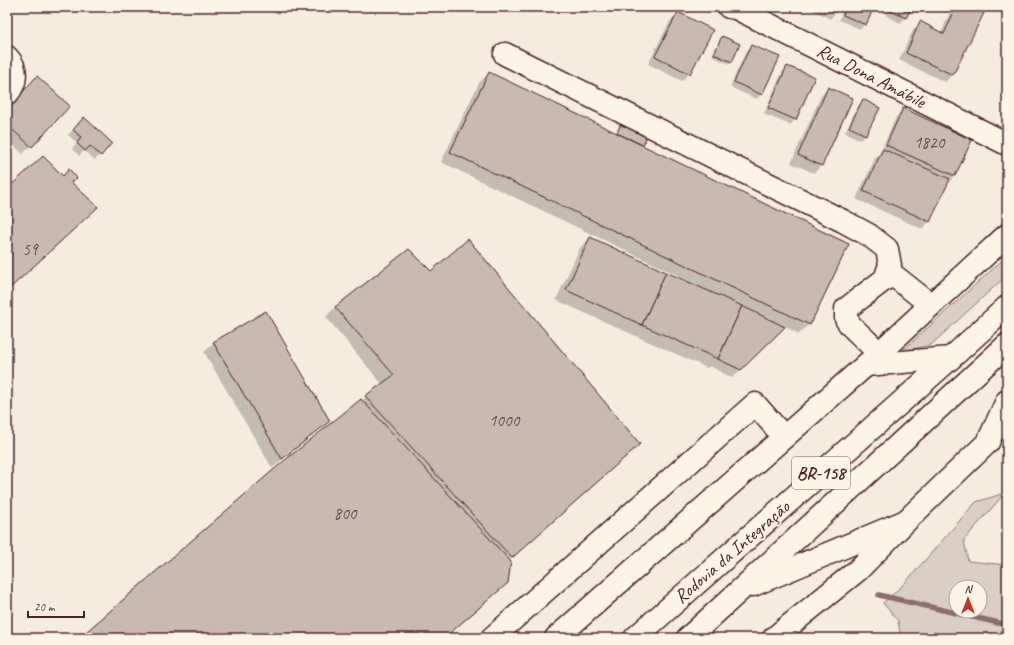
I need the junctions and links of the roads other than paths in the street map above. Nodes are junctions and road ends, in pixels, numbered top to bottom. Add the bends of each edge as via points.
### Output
1 (733, 7) edge
2 (505, 54) dead end
3 (7, 57) edge
4 (7, 94) edge
5 (1007, 144) edge
6 (1007, 235) edge
7 (888, 271) junction
8 (931, 305) junction
9 (1007, 307) edge
10 (1007, 344) edge
11 (951, 358) junction
12 (873, 359) junction
13 (1007, 401) edge
14 (1007, 428) edge
15 (784, 437) junction
16 (988, 442) junction
17 (906, 521) junction
18 (739, 591) junction
19 (492, 638) edge
20 (556, 638) edge
21 (635, 638) edge
22 (688, 638) edge
23 (774, 638) edge

1 - 5 main road, Rua Dona Amábile
2 - 7 main road via 869,235 887,250 890,265
3 - 4 main road via 13,63 15,75 12,89
6 - 8 main road, BR-158
7 - 8 main road
7 - 12 main road via 885,278 846,309 846,319
8 - 12 main road, BR-158
9 - 11 main road, Rodovia da Integração / BR-158
10 - 18 main road, Rodovia da Integração / BR-158
11 - 12 main road
11 - 21 main road, Rodovia da Integração / BR-158
12 - 15 main road, BR-158
13 - 16 main road, BR-158
14 - 16 main road, BR-158
15 - 19 main road via 755,404
15 - 20 main road, BR-158
16 - 17 main road, BR-158
17 - 18 main road, BR-158
17 - 23 main road, BR-158 via 858,570
18 - 22 main road, Rodovia da Integração / BR-158

